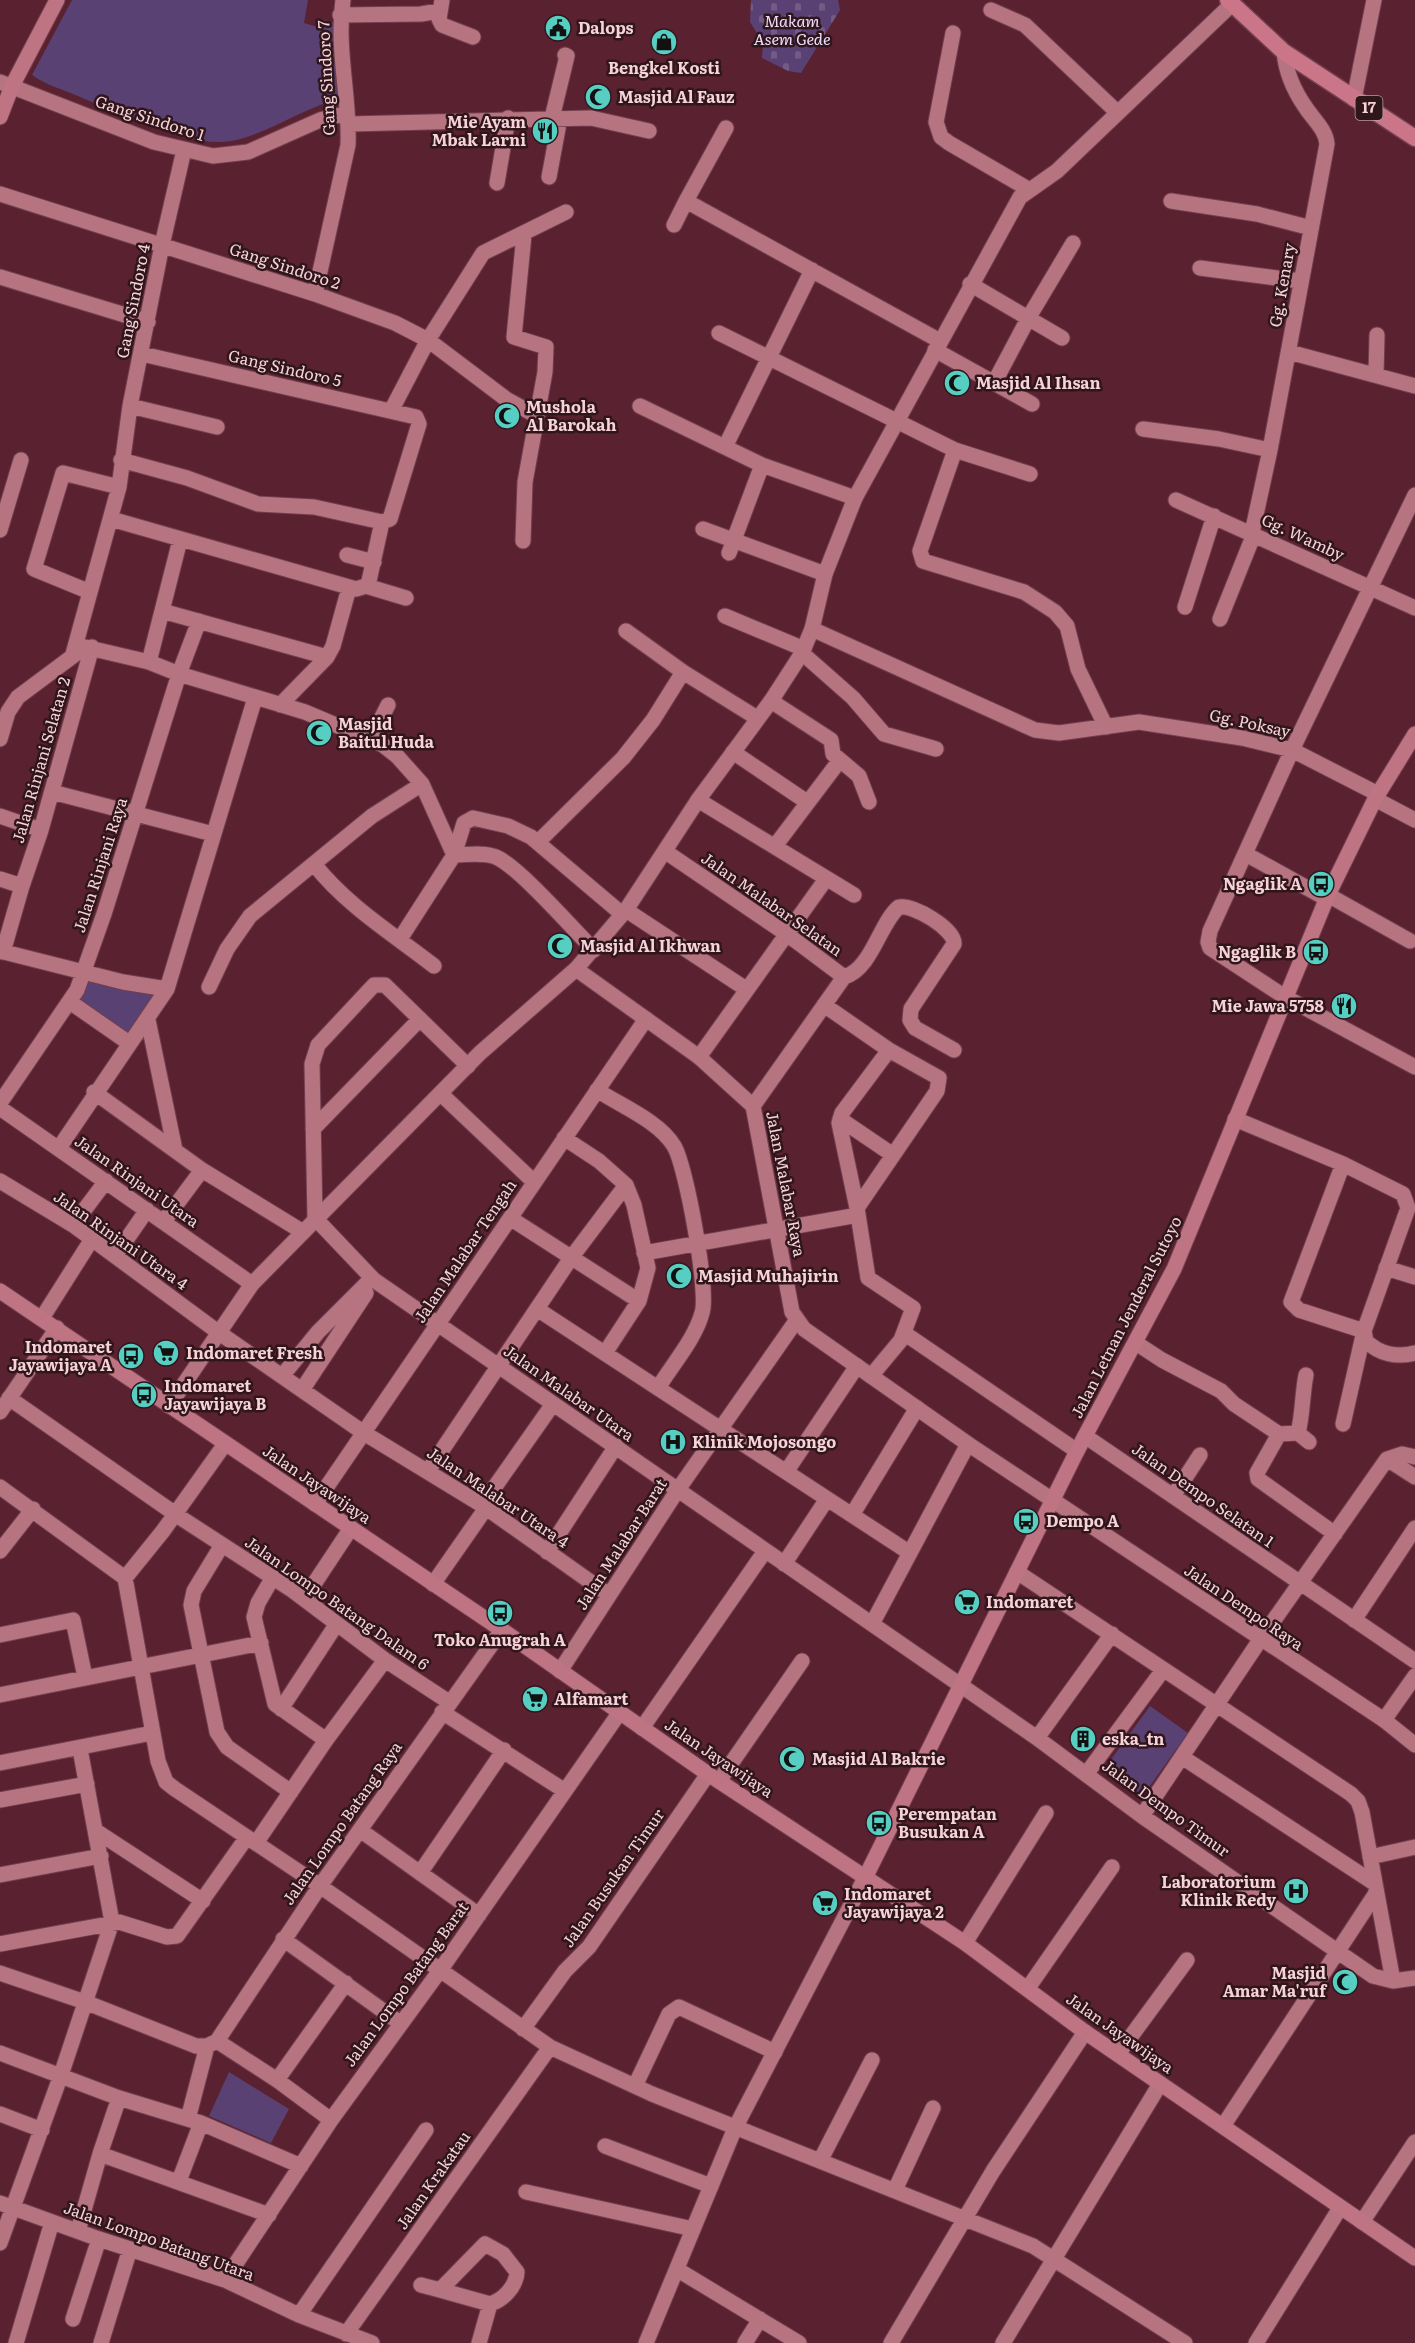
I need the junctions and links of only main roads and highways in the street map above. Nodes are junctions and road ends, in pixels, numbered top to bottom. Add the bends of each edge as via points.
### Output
1 (57, 0) edge
2 (1230, 2) edge
3 (6, 84) edge
4 (0, 117) edge
5 (1415, 138) edge
6 (1415, 734) edge
7 (0, 1291) edge
8 (866, 1876) junction
9 (1415, 2258) edge

1 - 3 main road
2 - 5 highway, 17 via 1284,52
3 - 4 main road
6 - 8 main road, Jalan Letnan Jenderal Sutoyo via 1377,797 1328,897 1184,1247 1053,1498
7 - 8 main road, Jalan Jayawijaya via 714,1778
8 - 9 main road, Jalan Jayawijaya

